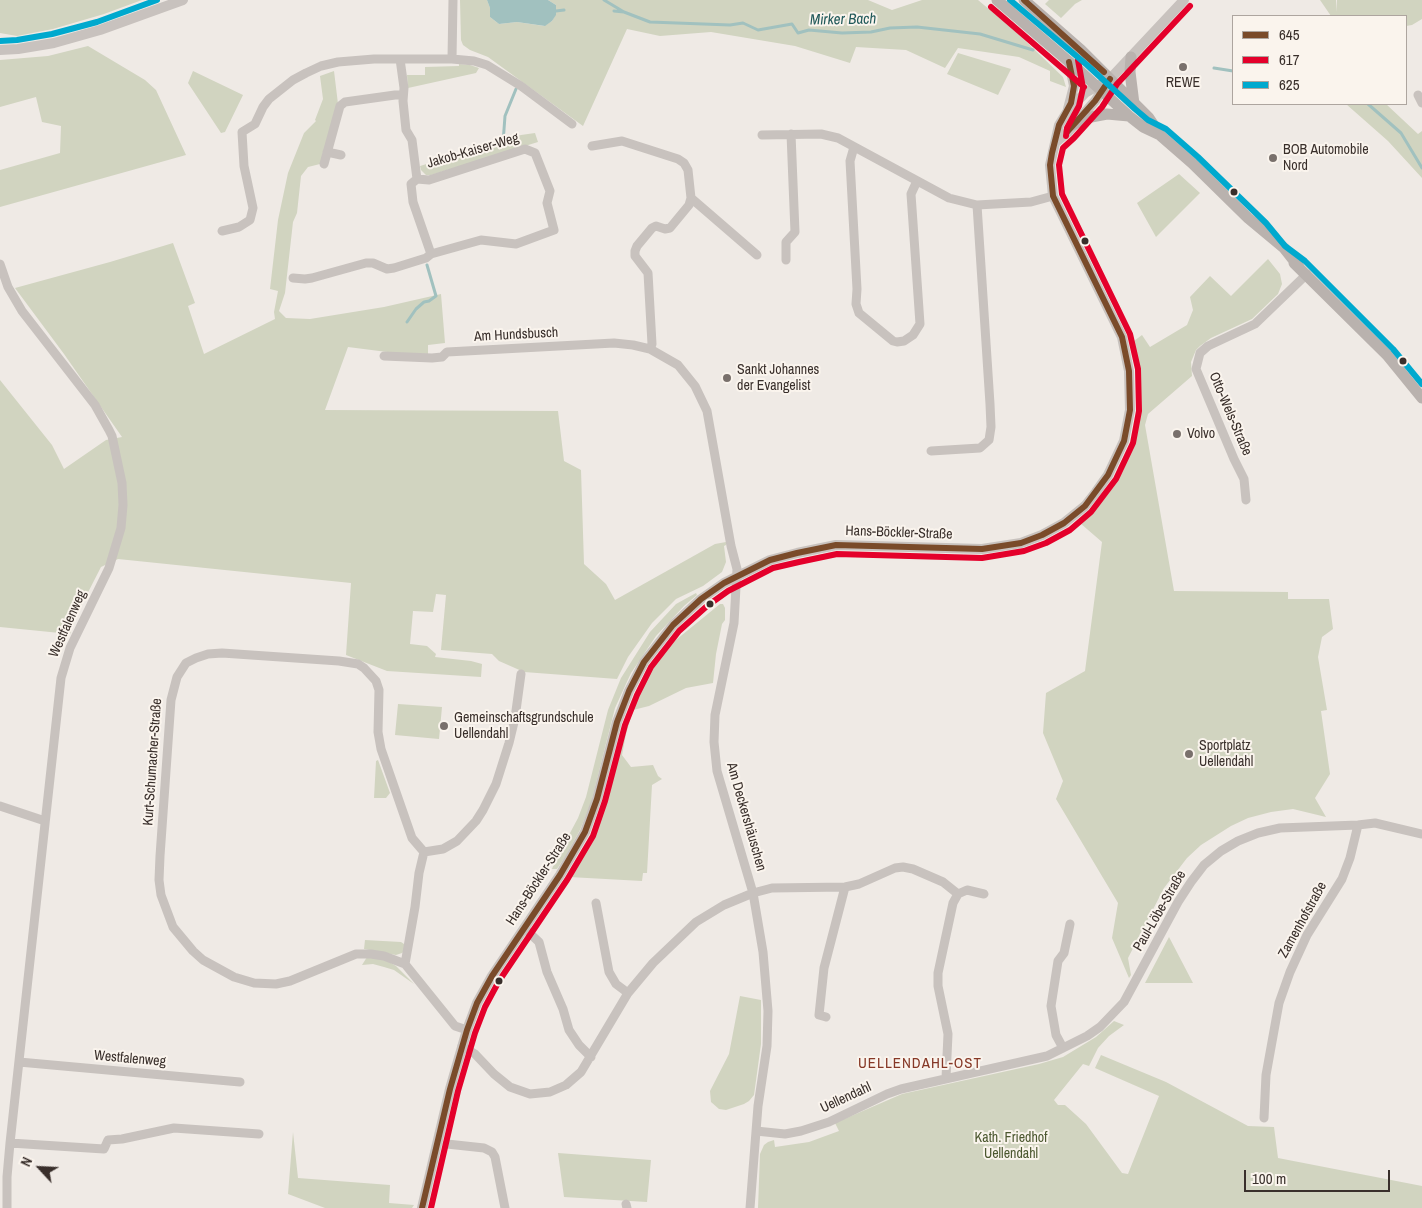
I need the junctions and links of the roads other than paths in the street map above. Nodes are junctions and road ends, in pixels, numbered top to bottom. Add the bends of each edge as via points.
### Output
1 (182, 0) edge
2 (453, 0) edge
3 (997, 0) edge
4 (1024, 0) edge
5 (1184, 0) edge
6 (0, 50) edge
7 (1131, 57) junction
8 (452, 58) junction
9 (400, 59) junction
10 (1069, 62) junction
11 (1110, 79) junction
12 (1099, 88) junction
13 (403, 96) junction
14 (1134, 104) junction
15 (1067, 112) junction
16 (1129, 116) junction
17 (572, 124) dead end
18 (1073, 125) junction
19 (790, 134) junction
20 (762, 135) dead end
21 (1162, 136) junction
22 (1055, 143) junction
23 (592, 146) dead end
24 (854, 147) junction
25 (327, 152) junction
26 (341, 155) dead end
27 (324, 164) dead end
28 (418, 179) junction
29 (916, 181) junction
30 (1053, 196) junction
31 (692, 198) junction
32 (976, 205) junction
33 (222, 231) dead end
34 (431, 254) junction
35 (757, 255) dead end
36 (786, 260) dead end
37 (0, 264) edge
38 (1303, 270) junction
39 (293, 278) dead end
40 (650, 349) junction
41 (384, 356) dead end
42 (1422, 398) edge
43 (931, 451) dead end
44 (1246, 500) dead end
45 (737, 576) junction
46 (521, 674) dead end
47 (0, 806) edge
48 (45, 821) junction
49 (1358, 825) junction
50 (1422, 834) edge
51 (424, 852) junction
52 (845, 887) junction
53 (753, 893) junction
54 (958, 894) junction
55 (984, 894) dead end
56 (596, 903) dead end
57 (1070, 924) dead end
58 (524, 928) junction
59 (405, 964) junction
60 (628, 993) junction
61 (1115, 1013) joint
62 (826, 1018) dead end
63 (467, 1030) junction
64 (462, 1046) junction
65 (1063, 1048) junction
66 (591, 1057) junction
67 (19, 1062) junction
68 (946, 1078) junction
69 (240, 1082) dead end
70 (1264, 1118) dead end
71 (756, 1132) junction
72 (259, 1134) dead end
73 (10, 1143) junction
74 (447, 1144) dead end
75 (7, 1208) edge
76 (422, 1208) edge
77 (505, 1208) edge
78 (750, 1208) edge

1 - 6 street via 54,43
2 - 8 street
3 - 10 main road
4 - 11 main road
5 - 7 street
7 - 11 street
7 - 14 main road
8 - 9 street
8 - 17 street via 487,65
9 - 13 street, Jakob-Kaiser-Weg
9 - 33 street via 355,60 321,66 293,80 269,99 255,124 242,132 244,166 253,208 250,220
10 - 12 main road
10 - 15 street via 1074,86
11 - 12 street
11 - 14 main road
12 - 15 street, Hans-Böckler-Straße via 1085,93
12 - 16 main road
12 - 18 street
13 - 25 street via 345,102 340,106
13 - 28 street, Jakob-Kaiser-Weg via 406,130 412,140
14 - 21 main road
15 - 22 street, Hans-Böckler-Straße
16 - 18 main road via 1107,114 1086,118
16 - 21 main road
18 - 22 street
19 - 20 street
19 - 24 street via 822,134
19 - 36 street via 795,232 786,242
21 - 38 main road via 1260,229 1279,252
22 - 30 street, Hans-Böckler-Straße via 1050,165
23 - 31 street via 622,141 684,160
24 - 29 street
24 - 29 street via 850,160 858,289 856,304 859,313 897,342 913,335 920,324 911,194
25 - 26 street
25 - 27 street
28 - 34 street, Jakob-Kaiser-Weg via 411,184 411,192
28 - 34 street, Jakob-Kaiser-Weg via 429,180 528,149 538,157 550,191 547,203 554,228 552,232 516,244 481,240
29 - 32 street via 949,198
30 - 32 street via 1031,202
30 - 45 street, Hans-Böckler-Straße via 1122,337 1130,371 1130,410 1124,442 1085,506 1064,523 1021,543 982,549 836,545 770,560
31 - 35 street
31 - 40 street via 670,228 652,228 636,246 635,256 648,273
32 - 43 street via 990,404 989,440 980,448
34 - 39 street, Jakob-Kaiser-Weg via 394,268 366,262 305,280
37 - 48 street, Westfalenweg via 22,312 95,405 109,430 122,482 121,528 116,549 110,568 70,648 61,678
38 - 42 main road via 1387,355
38 - 44 street, Otto-Wels-Straße via 1255,324 1200,353 1196,369 1244,479
40 - 41 street, Am Hundsbusch via 614,343 447,352 442,357 432,358
40 - 45 street, Am Deckershäuschen via 678,366 695,386 707,411
45 - 53 street, Am Deckershäuschen via 734,623 715,715 714,742 717,771
45 - 58 street, Hans-Böckler-Straße via 690,609 663,636 644,662 622,706 585,832
46 - 51 street via 509,743 496,784 483,810 457,841 443,849
47 - 48 street
48 - 67 street, Westfalenweg
49 - 50 street, Paul-Löbe-Straße via 1375,823
49 - 61 street, Paul-Löbe-Straße via 1280,828 1258,833 1221,851 1191,882 1132,990
49 - 70 street, Zamenhofstraße via 1342,879 1307,935 1279,1004 1266,1075
51 - 59 street
51 - 59 street, Kurt-Schumacher-Straße via 412,838 381,749 379,690 376,681 364,668 339,661 222,653 196,658 182,668 170,700 159,880 161,895 174,927 203,960 234,977 254,983 290,981 356,954 384,956
52 - 53 street via 772,888
52 - 54 street via 903,867 942,882
52 - 62 street via 824,968 819,1015
53 - 60 street via 696,922 653,963
53 - 71 street, Am Deckershäuschen via 768,1011
54 - 55 street via 967,890
54 - 68 street via 953,903 938,973 948,1034
56 - 60 street via 609,972 616,984
57 - 65 street via 1064,954 1058,961 1051,1006 1056,1035
58 - 63 street, Hans-Böckler-Straße via 488,982
58 - 66 street via 539,942 569,1030
59 - 63 street via 455,1026
60 - 66 street
61 - 65 street, Uellendahl via 1087,1036
63 - 64 street, Hans-Böckler-Straße
64 - 66 street via 510,1087 530,1094 550,1092 566,1085 581,1072
64 - 76 street, Hans-Böckler-Straße
65 - 68 street, Uellendahl via 1047,1056
67 - 69 street, Westfalenweg
67 - 73 street, Westfalenweg
68 - 71 street, Uellendahl via 887,1094 829,1122 801,1131 784,1134
71 - 78 street, Am Deckershäuschen
72 - 73 street via 174,1128 108,1140 104,1150
73 - 75 street, Westfalenweg
74 - 77 street via 484,1148 492,1152

